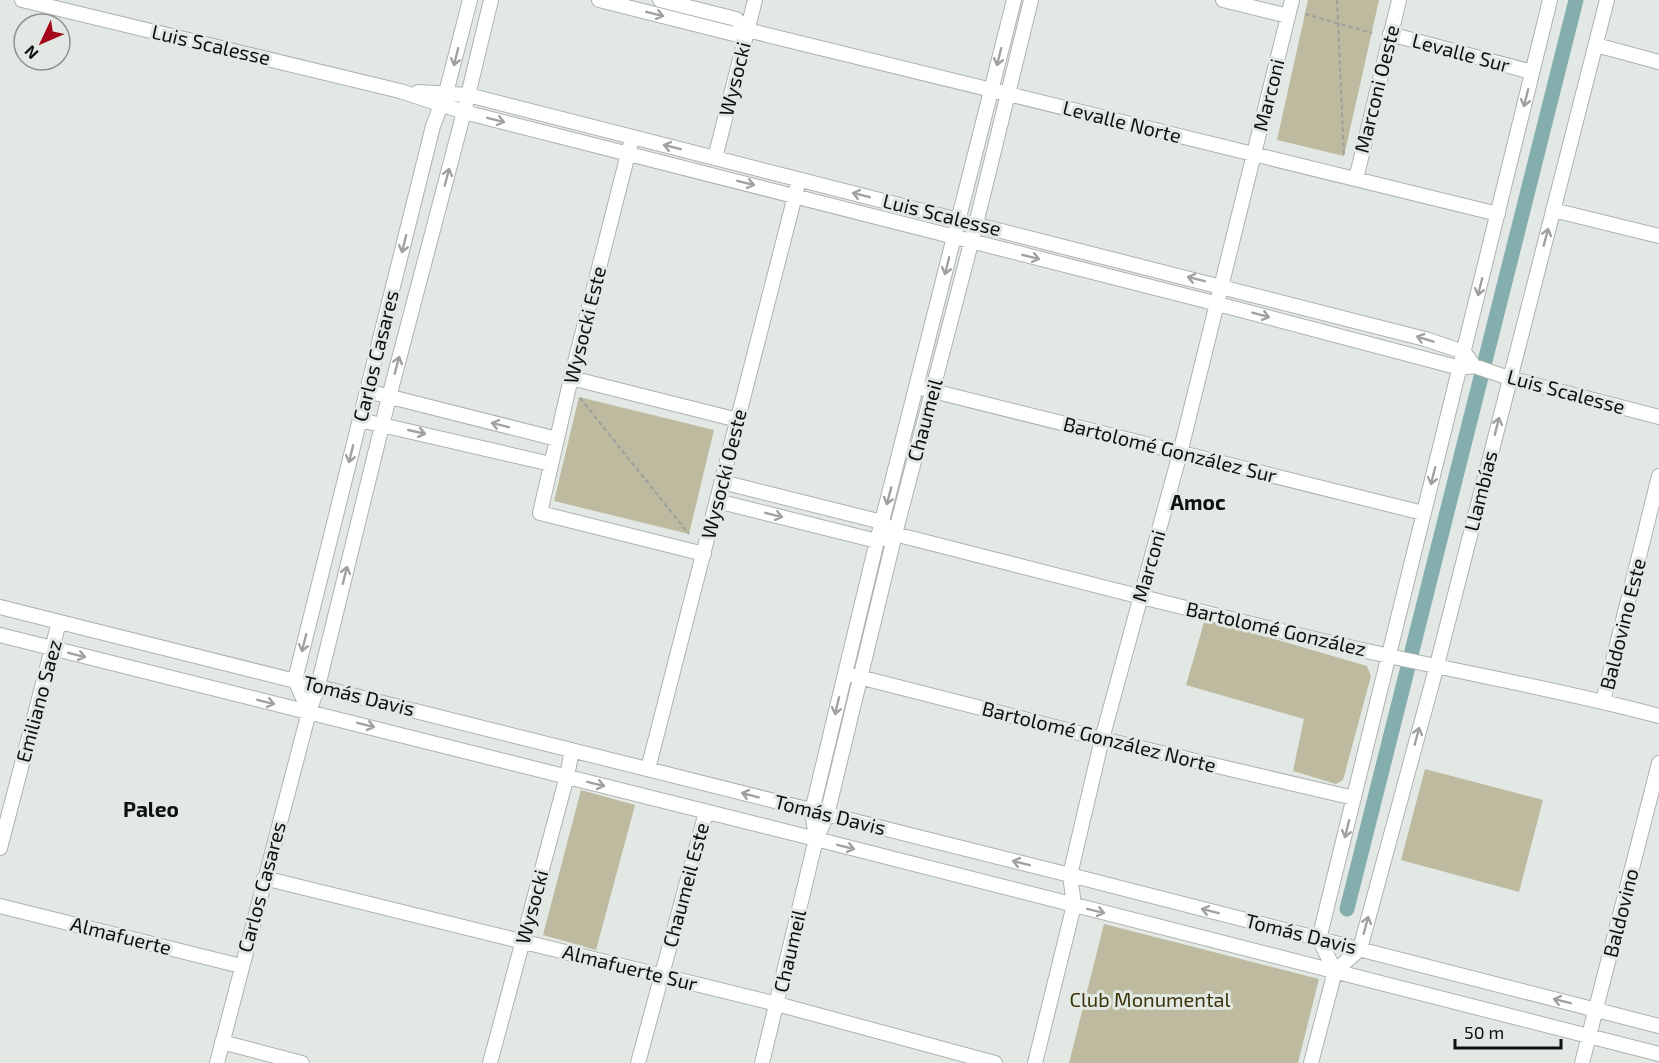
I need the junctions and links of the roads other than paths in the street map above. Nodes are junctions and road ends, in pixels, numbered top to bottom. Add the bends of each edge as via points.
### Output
1 (22, 0) edge
2 (470, 0) edge
3 (491, 0) edge
4 (598, 0) edge
5 (660, 0) edge
6 (755, 0) edge
7 (1014, 0) edge
8 (1031, 0) edge
9 (1223, 0) edge
10 (1292, 0) edge
11 (1399, 0) edge
12 (1550, 0) edge
13 (1607, 0) edge
14 (1288, 16) junction
15 (747, 30) junction
16 (1390, 34) junction
17 (1596, 45) junction
18 (1659, 62) edge
19 (1532, 72) junction
20 (991, 90) junction
21 (1008, 94) junction
22 (468, 95) junction
23 (443, 100) junction
24 (464, 112) junction
25 (632, 137) junction
26 (629, 154) junction
27 (1255, 154) junction
28 (715, 158) junction
29 (1356, 179) junction
30 (799, 180) junction
31 (795, 195) junction
32 (1553, 210) junction
33 (1498, 214) junction
34 (959, 220) junction
35 (976, 224) junction
36 (1659, 236) edge
37 (954, 237) junction
38 (971, 242) junction
39 (1223, 286) junction
40 (1218, 304) junction
41 (1464, 352) junction
42 (1467, 367) junction
43 (572, 378) junction
44 (1509, 378) junction
45 (917, 388) junction
46 (367, 391) junction
47 (933, 391) junction
48 (389, 397) junction
49 (1659, 417) edge
50 (360, 420) junction
51 (738, 420) junction
52 (382, 424) junction
53 (557, 439) junction
54 (1180, 453) junction
55 (551, 464) junction
56 (1659, 476) edge
57 (722, 482) junction
58 (717, 501) junction
59 (1423, 513) junction
60 (882, 522) junction
61 (895, 534) junction
62 (877, 541) junction
63 (704, 554) junction
64 (1140, 597) junction
65 (0, 607) edge
66 (59, 622) junction
67 (0, 635) edge
68 (52, 649) junction
69 (1397, 657) junction
70 (1437, 665) junction
71 (845, 673) junction
72 (862, 678) junction
73 (295, 680) junction
74 (318, 686) junction
75 (1603, 701) junction
76 (309, 712) junction
77 (1659, 716) edge
78 (1102, 739) junction
79 (572, 750) junction
80 (1659, 763) edge
81 (648, 769) junction
82 (567, 776) junction
83 (1354, 798) junction
84 (812, 811) junction
85 (706, 812) junction
86 (827, 815) junction
87 (816, 839) junction
88 (0, 848) edge
89 (1070, 875) junction
90 (264, 878) junction
91 (1074, 905) junction
92 (0, 906) edge
93 (1319, 939) junction
94 (523, 941) junction
95 (1360, 949) junction
96 (241, 966) junction
97 (1335, 971) junction
98 (662, 975) junction
99 (777, 1004) junction
100 (1596, 1009) junction
101 (1659, 1026) edge
102 (1589, 1035) junction
103 (222, 1042) junction
104 (1659, 1054) edge
105 (217, 1063) edge
106 (302, 1063) edge
107 (490, 1063) edge
108 (638, 1063) edge
109 (762, 1063) edge
110 (995, 1063) edge
111 (1035, 1063) edge
112 (1311, 1063) edge
113 (1582, 1063) edge

1 - 23 street, Luis Scalesse
2 -> 23 street, Carlos Casares
3 - 22 street, Carlos Casares
4 -> 15 street, Levalle Norte via 734,34
5 - 15 street, Levalle Norte via 736,19
6 - 15 street, Wysocki
7 -> 20 street, Chaumeil
8 - 21 street, Chaumeil
9 - 14 street
10 - 14 street, Marconi
11 - 16 street, Marconi Oeste
12 - 19 street
13 - 17 street, Llambías
14 - 27 street, Marconi
15 - 20 street, Levalle Norte
15 - 28 street, Wysocki
16 - 19 street, Levalle Sur
16 - 29 street, Marconi Oeste
17 - 18 street
17 - 32 street, Llambías
19 -> 33 street
20 - 21 street, Levalle Norte
20 - 34 street, Chaumeil
21 - 27 street, Levalle Norte
21 - 35 street, Chaumeil
22 - 23 street, Luis Scalesse
22 - 24 street, Carlos Casares
22 - 25 street, Luis Scalesse
23 - 24 street, Luis Scalesse
23 -> 46 street, Carlos Casares
24 -> 26 street, Luis Scalesse
48 -> 24 street, Carlos Casares
25 - 26 street, Wysocki Este
28 -> 25 street, Luis Scalesse
26 -> 31 street, Luis Scalesse
26 - 43 street, Wysocki Este
27 - 29 street, Levalle Norte
27 - 39 street, Marconi
28 - 30 street, Luis Scalesse
29 - 33 street, Levalle Norte
30 - 31 street, Wysocki Oeste
34 -> 30 street, Luis Scalesse
31 - 37 street, Luis Scalesse
31 - 51 street, Wysocki Oeste
32 - 36 street
44 -> 32 street, Llambías
33 -> 41 street
34 - 35 street, Luis Scalesse
34 - 37 street, Chaumeil
35 - 38 street, Chaumeil
39 -> 35 street, Luis Scalesse
37 - 38 street, Luis Scalesse
37 -> 45 street, Chaumeil
38 -> 40 street, Luis Scalesse
38 - 47 street, Chaumeil
39 - 40 street, Marconi
41 -> 39 street, Luis Scalesse
40 -> 42 street, Luis Scalesse
40 - 54 street, Marconi
41 - 42 street
42 - 44 street, Luis Scalesse
42 -> 59 street
43 - 51 street
43 - 53 street, Wysocki Este
44 - 49 street, Luis Scalesse
70 -> 44 street, Llambías
45 - 47 street, Bartolomé González Sur
45 -> 60 street, Chaumeil
46 - 48 street
46 - 50 street, Carlos Casares
47 - 54 street, Bartolomé González Sur
47 - 61 street, Chaumeil
48 - 52 street, Carlos Casares
53 -> 48 street
50 - 52 street
50 -> 73 street, Carlos Casares
51 - 57 street, Wysocki Oeste
52 -> 55 street
74 -> 52 street, Carlos Casares
53 - 55 street, Wysocki Este
54 - 59 street, Bartolomé González Sur
54 - 64 street, Marconi
55 - 63 street, Wysocki Este via 540,513
56 - 75 street, Baldovino Este
57 - 58 street, Wysocki Oeste
57 - 60 street, Bartolomé González
58 -> 62 street
58 - 63 street, Wysocki Oeste
59 - 69 street
60 - 61 street, Bartolomé González
60 - 62 street, Chaumeil
61 - 62 street
61 - 64 street, Bartolomé González
61 - 72 street, Chaumeil
62 - 71 street, Chaumeil
63 - 81 street, Wysocki Oeste
64 - 69 street, Bartolomé González
64 - 78 street, Marconi
65 - 66 street, Tomás Davis
66 - 68 street, Emiliano Saez
66 - 73 street, Tomás Davis
67 - 68 street, Tomás Davis
68 -> 76 street, Tomás Davis
68 - 88 street, Emiliano Saez
69 - 70 street, Bartolomé González
69 - 83 street
70 - 75 street, Bartolomé González
95 -> 70 street, Llambías
71 - 72 street, Bartolomé González Norte
71 -> 84 street, Chaumeil
72 - 78 street, Bartolomé González Norte
72 - 86 street, Chaumeil
73 - 74 street, Tomás Davis
73 - 76 street
74 - 76 street, Carlos Casares
74 - 79 street, Tomás Davis
75 - 77 street, Bartolomé González
76 -> 82 street, Tomás Davis
76 - 90 street, Carlos Casares
78 - 83 street, Bartolomé González Norte
78 - 89 street, Marconi
79 - 81 street, Tomás Davis
79 - 82 street, Wysocki
80 - 100 street, Baldovino
84 -> 81 street, Tomás Davis
82 -> 85 street, Tomás Davis
82 - 94 street, Wysocki
83 -> 93 street
84 - 86 street, Tomás Davis
84 - 87 street, Chaumeil
85 - 87 street, Tomás Davis
85 - 98 street, Chaumeil Este
86 - 87 street, Chaumeil
89 -> 86 street, Tomás Davis
87 -> 91 street, Tomás Davis
87 - 99 street, Chaumeil
89 - 91 street, Marconi
93 -> 89 street, Tomás Davis
90 - 94 street, Almafuerte Sur
90 - 96 street, Carlos Casares
91 -> 97 street, Tomás Davis
91 - 111 street, Marconi
92 - 96 street, Almafuerte
93 - 95 street, Tomás Davis
93 - 97 street
94 - 98 street, Almafuerte Sur
94 - 107 street, Wysocki
95 - 97 street
100 -> 95 street, Tomás Davis
96 - 103 street, Carlos Casares
97 - 102 street, Tomás Davis
97 - 112 street
98 - 99 street, Almafuerte Sur
98 - 108 street, Chaumeil Este
99 - 109 street, Chaumeil
99 - 110 street, Almafuerte Sur
100 - 101 street, Tomás Davis
100 - 102 street, Baldovino
102 - 104 street, Tomás Davis
102 - 113 street, Baldovino
103 - 105 street, Carlos Casares
103 - 106 street

